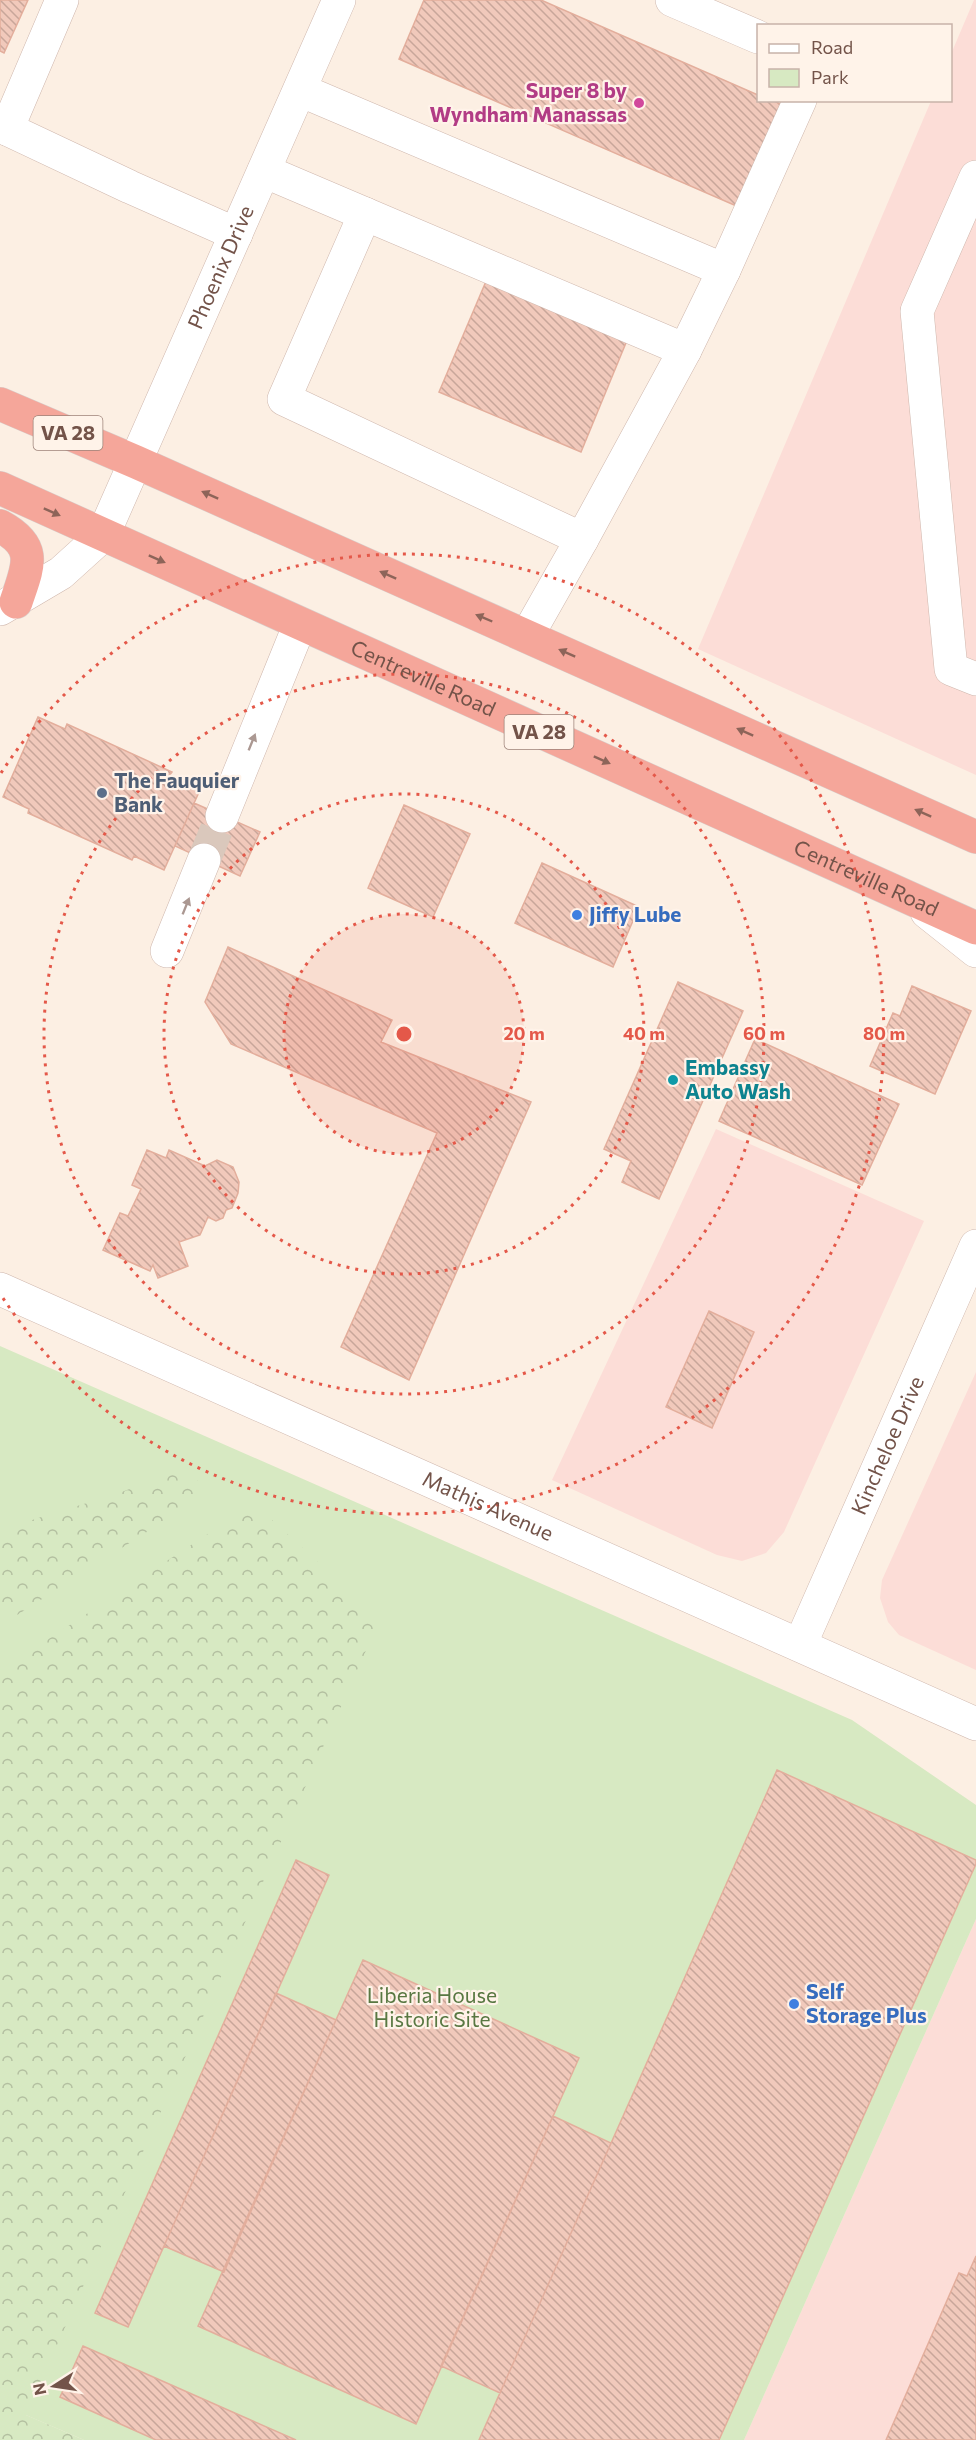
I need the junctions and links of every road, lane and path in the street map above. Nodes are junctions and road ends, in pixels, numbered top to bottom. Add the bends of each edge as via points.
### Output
1 (62, 0) edge
2 (339, 0) edge
3 (672, 0) edge
4 (757, 36) edge
5 (300, 90) junction
6 (799, 102) edge
7 (4, 127) edge
8 (264, 171) junction
9 (976, 177) edge
10 (365, 214) junction
11 (236, 234) junction
12 (724, 270) junction
13 (684, 350) junction
14 (0, 404) edge
15 (136, 462) junction
16 (0, 488) edge
17 (0, 526) edge
18 (103, 535) junction
19 (582, 539) junction
20 (8, 606) edge
21 (300, 624) junction
22 (527, 636) junction
23 (976, 679) edge
24 (222, 816) tunnel mouth
25 (976, 837) edge
26 (204, 860) tunnel mouth
27 (911, 900) junction
28 (976, 928) edge
29 (167, 951) dead end
30 (976, 951) edge
31 (976, 1246) edge
32 (0, 1288) edge
33 (800, 1645) junction
34 (976, 1724) edge

1 - 7 street
2 - 5 street, Phoenix Drive
3 - 4 street
5 - 8 street, Phoenix Drive
5 - 12 street
6 - 12 street
7 - 11 street
8 - 10 street
8 - 11 street, Phoenix Drive
9 - 23 street via 917,311 951,669
10 - 13 street
10 - 19 street via 284,399
11 - 15 street, Phoenix Drive
12 - 13 street
13 - 19 street
14 - 15 highway, VA 28
15 - 18 street, Phoenix Drive
22 -> 15 highway, VA 28
16 -> 18 highway, Centreville Road / VA 28
17 - 20 highway via 27,549 27,568
18 - 20 street via 62,573
18 -> 21 highway, Centreville Road / VA 28
19 - 22 street
24 -> 21 street
21 -> 27 highway, Centreville Road / VA 28
25 -> 22 highway, VA 28
29 -> 26 street
27 - 28 highway, Centreville Road / VA 28
27 - 30 street
31 - 33 street, Kincheloe Drive
32 - 33 street, Mathis Avenue
33 - 34 street, Mathis Avenue

